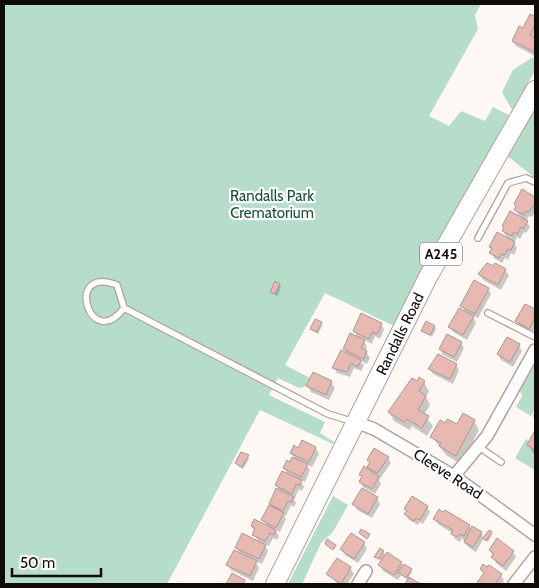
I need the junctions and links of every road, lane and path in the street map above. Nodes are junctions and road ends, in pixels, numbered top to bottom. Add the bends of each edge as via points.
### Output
1 (535, 90) edge
2 (535, 182) edge
3 (478, 238) dead end
4 (124, 308) junction
5 (488, 313) dead end
6 (535, 337) edge
7 (535, 350) edge
8 (356, 422) junction
9 (479, 447) junction
10 (501, 462) dead end
11 (454, 476) junction
12 (535, 535) edge
13 (535, 557) edge
14 (366, 571) dead end
15 (275, 584) edge
16 (358, 584) edge
17 (514, 584) edge

1 - 8 main road, Randalls Road / A245 via 428,277
2 - 3 lane via 526,178 508,183
4 - 4 lane via 107,321 96,319 88,312 85,301 88,290 96,283 106,281 117,285
4 - 8 lane via 328,414
5 - 6 lane
7 - 9 street
8 - 11 street, Cleeve Road via 374,429
8 - 15 main road, Randalls Road / A245
9 - 10 lane
9 - 11 street
11 - 12 street, Cleeve Road
13 - 17 street
14 - 16 street

